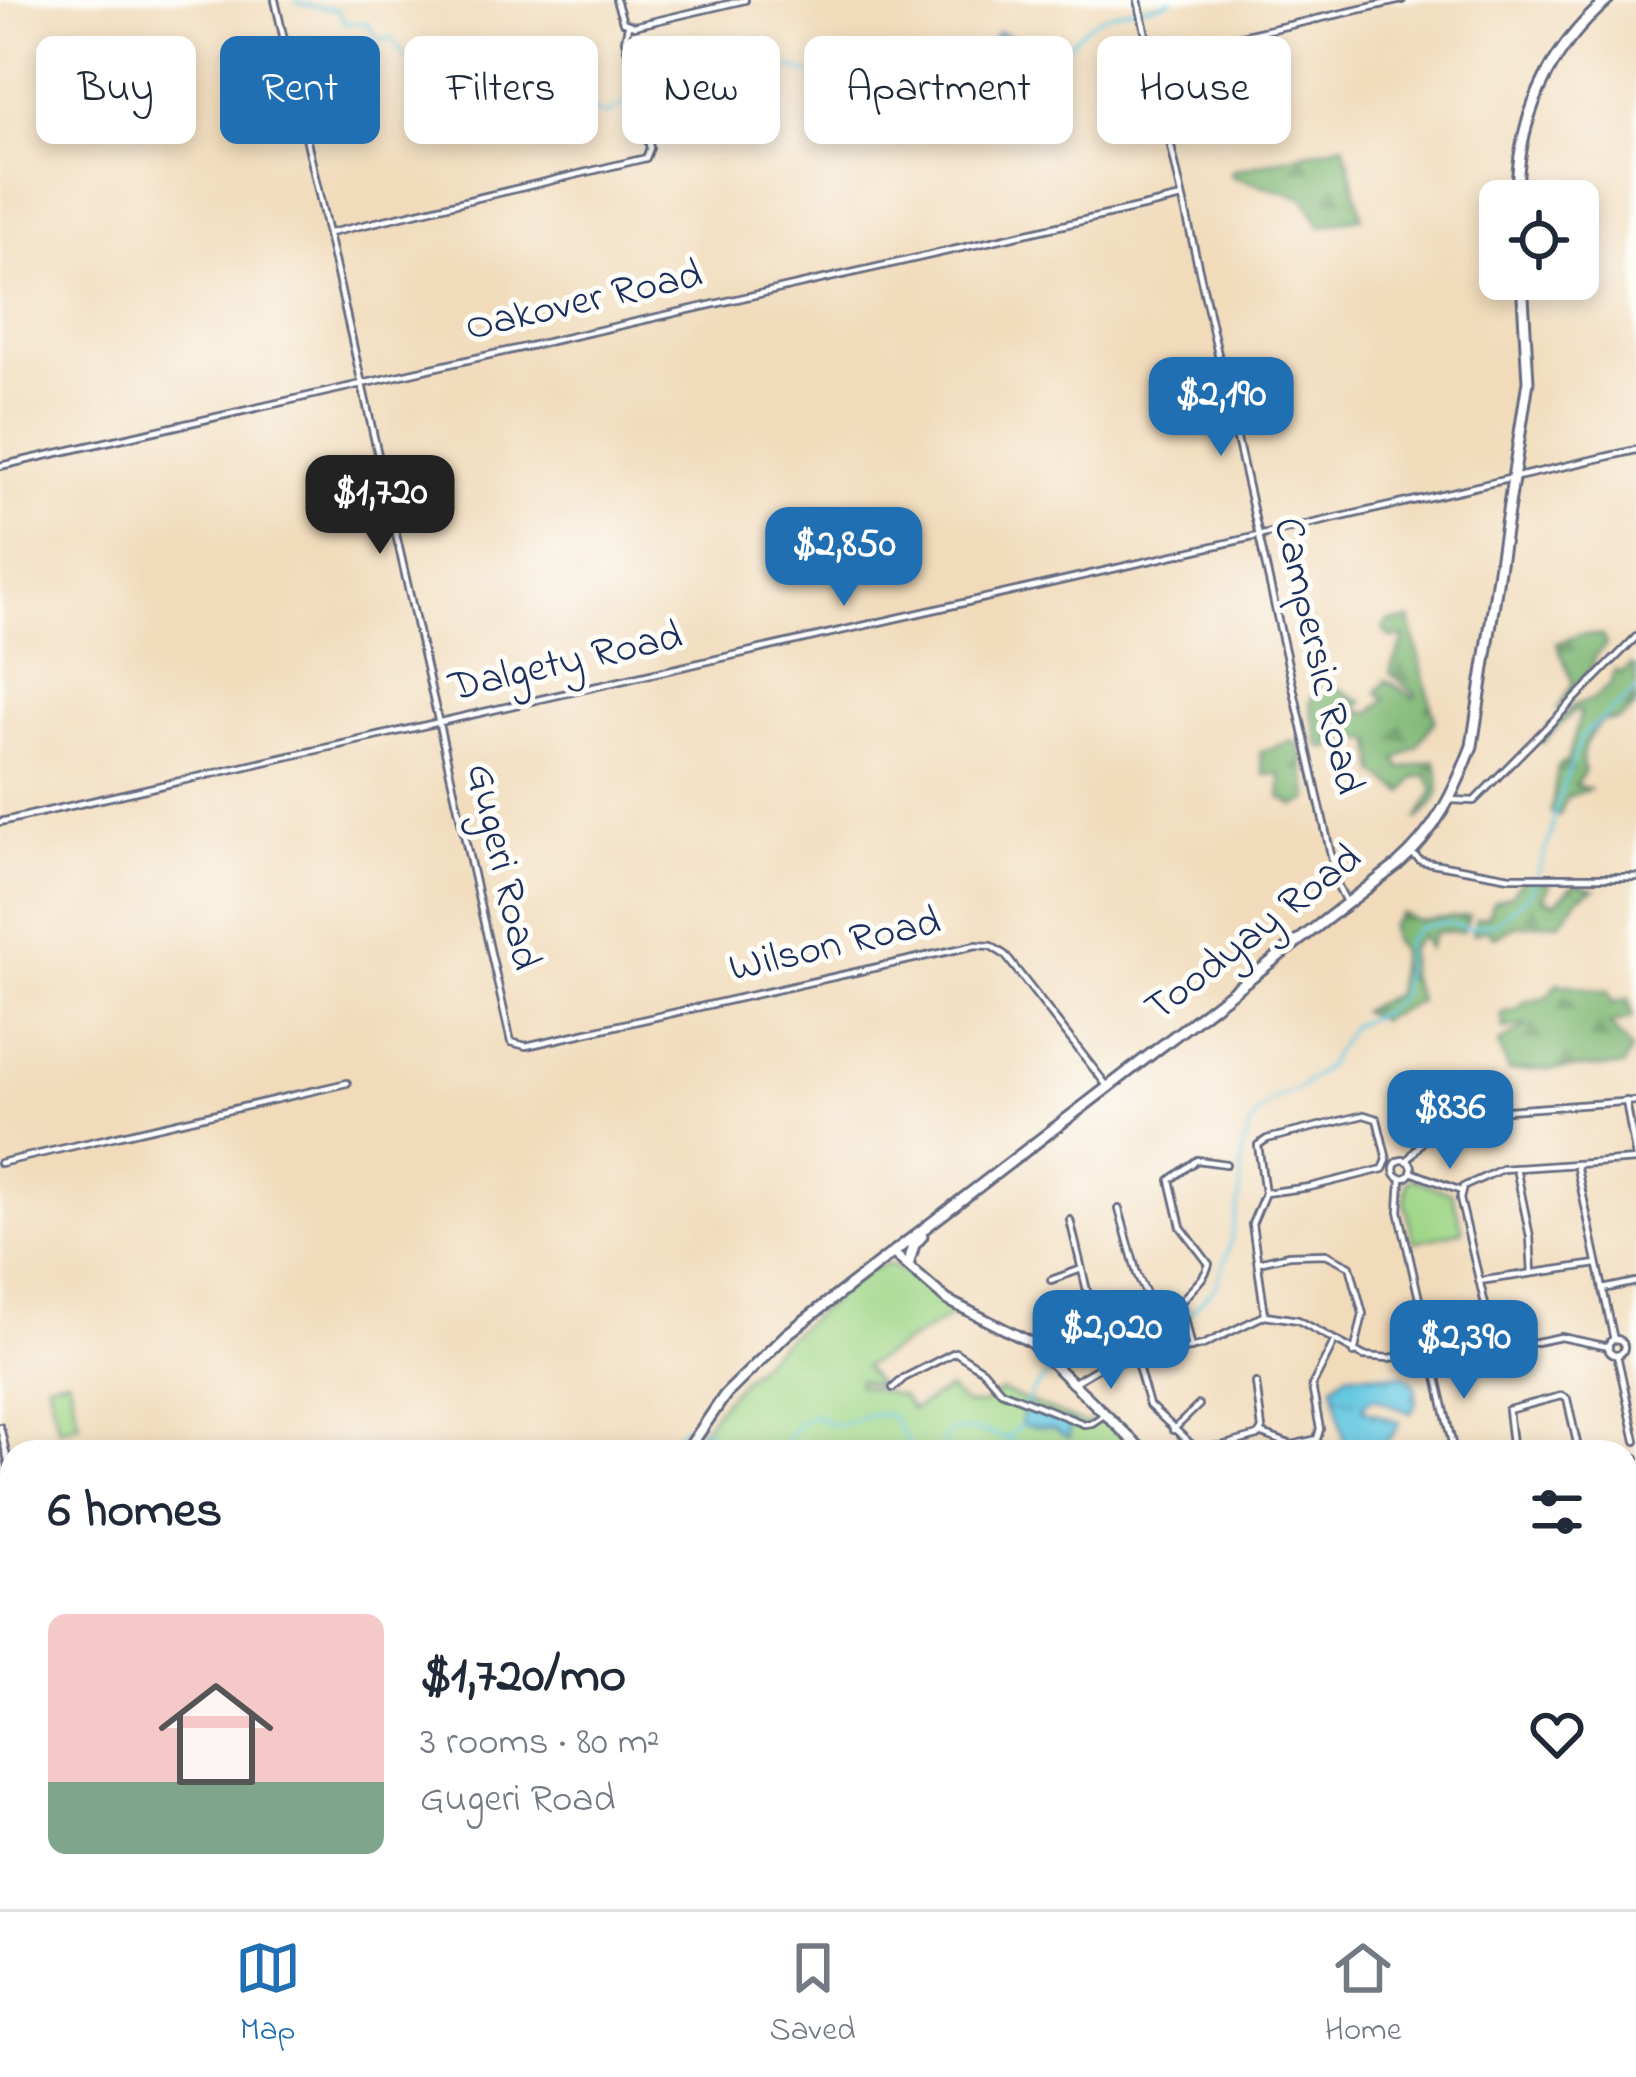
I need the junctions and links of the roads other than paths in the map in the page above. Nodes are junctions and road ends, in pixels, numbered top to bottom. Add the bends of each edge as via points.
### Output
1 (275, 0) edge
2 (616, 0) edge
3 (745, 0) edge
4 (1138, 0) edge
5 (1402, 0) edge
6 (1607, 0) edge
7 (625, 24) junction
8 (1146, 36) edge
9 (1241, 36) edge
10 (1170, 144) edge
11 (1518, 180) edge
12 (1182, 198) junction
13 (328, 233) junction
14 (1523, 300) edge
15 (362, 383) junction
16 (1636, 450) edge
17 (0, 466) edge
18 (1514, 478) junction
19 (1259, 535) junction
20 (1636, 637) edge
21 (438, 722) junction
22 (1451, 800) junction
23 (0, 822) edge
24 (1411, 853) junction
25 (1636, 877) edge
26 (1346, 902) junction
27 (513, 1045) joint
28 (347, 1083) dead end
29 (1108, 1088) junction
30 (1626, 1101) junction
31 (1636, 1101) edge
32 (1442, 1112) dead end
33 (1447, 1120) junction
34 (1636, 1159) edge
35 (1407, 1161) junction
36 (0, 1163) edge
37 (1226, 1164) dead end
38 (1576, 1164) junction
39 (1516, 1168) junction
40 (1411, 1172) junction
41 (1401, 1178) junction
42 (1461, 1191) junction
43 (1265, 1192) junction
44 (1119, 1209) dead end
45 (943, 1215) junction
46 (1070, 1220) dead end
47 (896, 1251) junction
48 (1258, 1262) junction
49 (1597, 1264) junction
50 (909, 1265) junction
51 (1080, 1269) junction
52 (1532, 1273) junction
53 (1051, 1280) dead end
54 (1479, 1281) junction
55 (1636, 1282) edge
56 (1603, 1289) junction
57 (1154, 1311) junction
58 (1177, 1312) junction
59 (1265, 1315) junction
60 (1614, 1340) junction
61 (1334, 1343) junction
62 (1430, 1343) junction
63 (1636, 1345) edge
64 (1609, 1347) junction
65 (1624, 1347) junction
66 (1191, 1348) junction
67 (1440, 1351) junction
68 (1496, 1351) junction
69 (1354, 1353) junction
70 (1423, 1353) junction
71 (1617, 1355) junction
72 (1135, 1356) junction
73 (1433, 1360) junction
74 (1256, 1383) dead end
75 (1074, 1384) junction
76 (893, 1388) dead end
77 (1199, 1405) dead end
78 (1105, 1413) junction
79 (1173, 1430) junction
80 (1260, 1433) junction
81 (694, 1440) edge
82 (1132, 1440) edge
83 (1187, 1440) edge
84 (1246, 1440) edge
85 (1279, 1440) edge
86 (1307, 1440) edge
87 (1451, 1440) edge
88 (1512, 1440) edge
89 (1576, 1440) edge
90 (1636, 1440) edge

1 - 13 street, Gugeri Road
2 - 7 street
3 - 7 street
4 - 8 street, Campersic Road
5 - 9 street
6 - 11 main road via 1566,41 1536,94
7 - 13 street via 650,154
10 - 12 street, Campersic Road
12 - 15 street, Oakover Road
12 - 19 street, Campersic Road
13 - 15 street, Gugeri Road
14 - 18 main road, Toodyay Road via 1528,381
15 - 17 street, Oakover Road
15 - 21 street, Gugeri Road
16 - 18 street, Dalgety Road
18 - 19 street, Dalgety Road
18 - 22 main road, Toodyay Road via 1472,746
19 - 21 street, Dalgety Road
19 - 26 street, Campersic Road
20 - 22 street via 1474,800
21 - 23 street, Dalgety Road
21 - 27 street, Gugeri Road
22 - 24 main road, Toodyay Road
24 - 25 street via 1510,877
24 - 26 main road, Toodyay Road
26 - 29 main road, Toodyay Road
27 - 29 street, Wilson Road via 991,946
28 - 36 street
29 - 45 main road, Toodyay Road
30 - 31 street
30 - 33 street
30 - 34 street
32 - 33 street
33 - 35 street
34 - 38 street
35 - 40 street
35 - 41 street via 1395,1166
37 - 58 street via 1197,1160 1170,1180 1181,1228 1209,1264
38 - 39 street
38 - 49 street
39 - 42 street
39 - 52 street
40 - 41 street
40 - 42 street
41 - 62 street via 1400,1211
42 - 54 street
43 - 43 street via 1383,1169 1377,1119 1364,1115 1261,1142
43 - 48 street via 1252,1224
44 - 57 street
45 - 47 main road, Toodyay Road
45 - 50 main road via 914,1245
46 - 51 street
47 - 50 main road
47 - 81 main road, Toodyay Road via 761,1357
48 - 59 street
48 - 69 street via 1326,1254 1350,1266 1364,1314
49 - 52 street
49 - 56 street
50 - 75 main road via 947,1300 1018,1334
51 - 53 street
51 - 57 street via 1098,1326 1118,1328
52 - 54 street
54 - 68 street
55 - 56 street
56 - 60 street
57 - 58 street
58 - 66 street
59 - 61 street via 1298,1321
59 - 66 street
60 - 64 street
60 - 65 street
61 - 69 street
61 - 86 street via 1312,1386 1319,1436
62 - 67 street
62 - 70 street
63 - 65 street
64 - 68 street via 1561,1337
64 - 71 street
65 - 71 street
66 - 72 street
67 - 68 street
67 - 73 street
69 - 70 street
70 - 73 street
71 - 90 street
72 - 75 street via 1094,1368
72 - 79 street via 1146,1401
73 - 87 street
74 - 80 street
75 - 78 main road
76 - 78 street via 952,1352 998,1389 1084,1424
77 - 79 street
78 - 82 main road
79 - 83 street
80 - 84 street
80 - 85 street
88 - 89 street via 1508,1410 1561,1396

